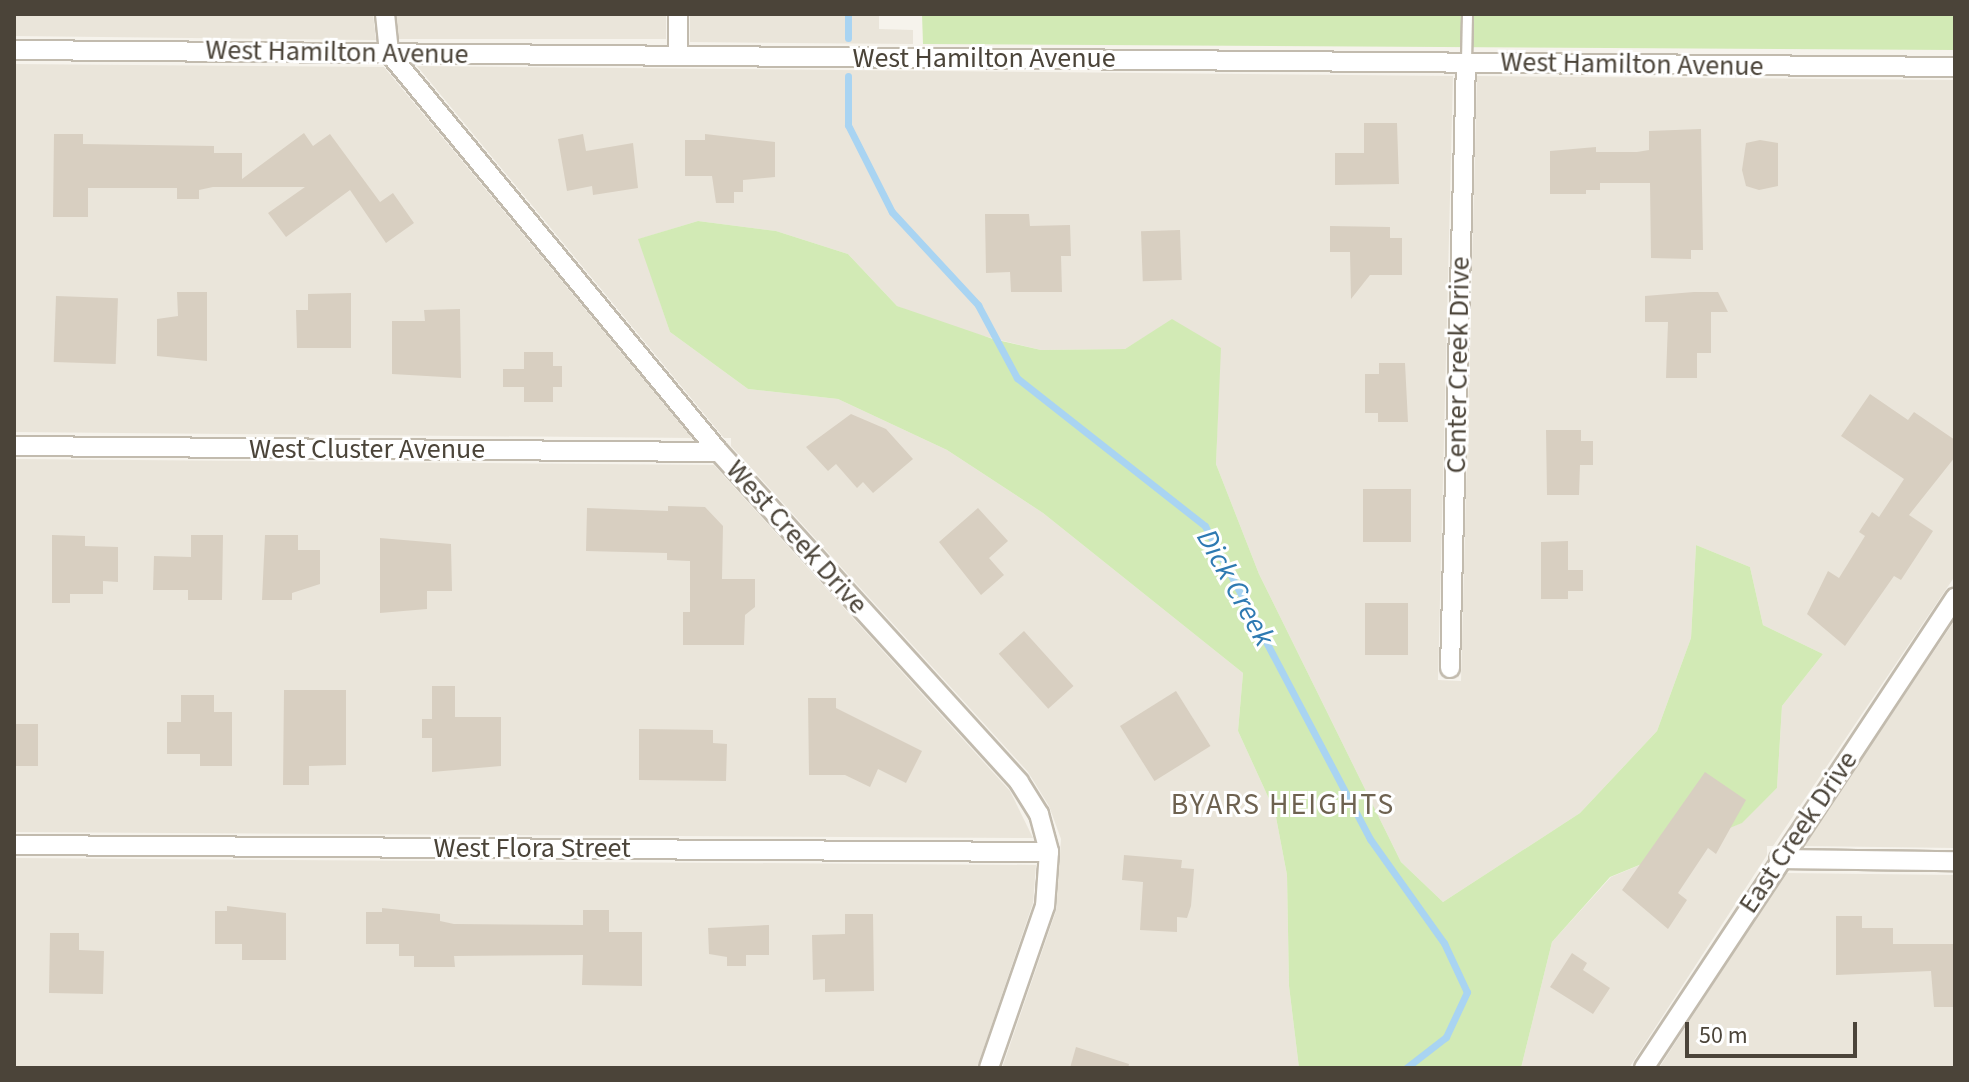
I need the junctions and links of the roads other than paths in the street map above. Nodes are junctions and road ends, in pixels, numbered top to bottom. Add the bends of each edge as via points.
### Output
1 (385, 14) edge
2 (678, 14) edge
3 (1467, 14) edge
4 (14, 50) edge
5 (389, 53) junction
6 (678, 56) junction
7 (1466, 62) junction
8 (1955, 67) edge
9 (14, 446) edge
10 (719, 452) junction
11 (1955, 598) edge
12 (1450, 668) dead end
13 (14, 845) edge
14 (1049, 852) junction
15 (1779, 859) junction
16 (1955, 861) edge
17 (989, 1068) edge
18 (1644, 1068) edge

1 - 5 street
2 - 6 street
3 - 7 lane
4 - 5 street, West Hamilton Avenue
5 - 6 street, West Hamilton Avenue
5 - 10 street, West Creek Drive
6 - 7 street, West Hamilton Avenue
7 - 8 street, West Hamilton Avenue
7 - 12 street, Center Creek Drive
9 - 10 street, West Cluster Avenue
10 - 14 street, West Creek Drive via 1019,782 1039,814
11 - 15 street, East Creek Drive
13 - 14 street, West Flora Street
14 - 17 street, West Creek Drive via 1045,906
15 - 16 street
15 - 18 street, East Creek Drive

